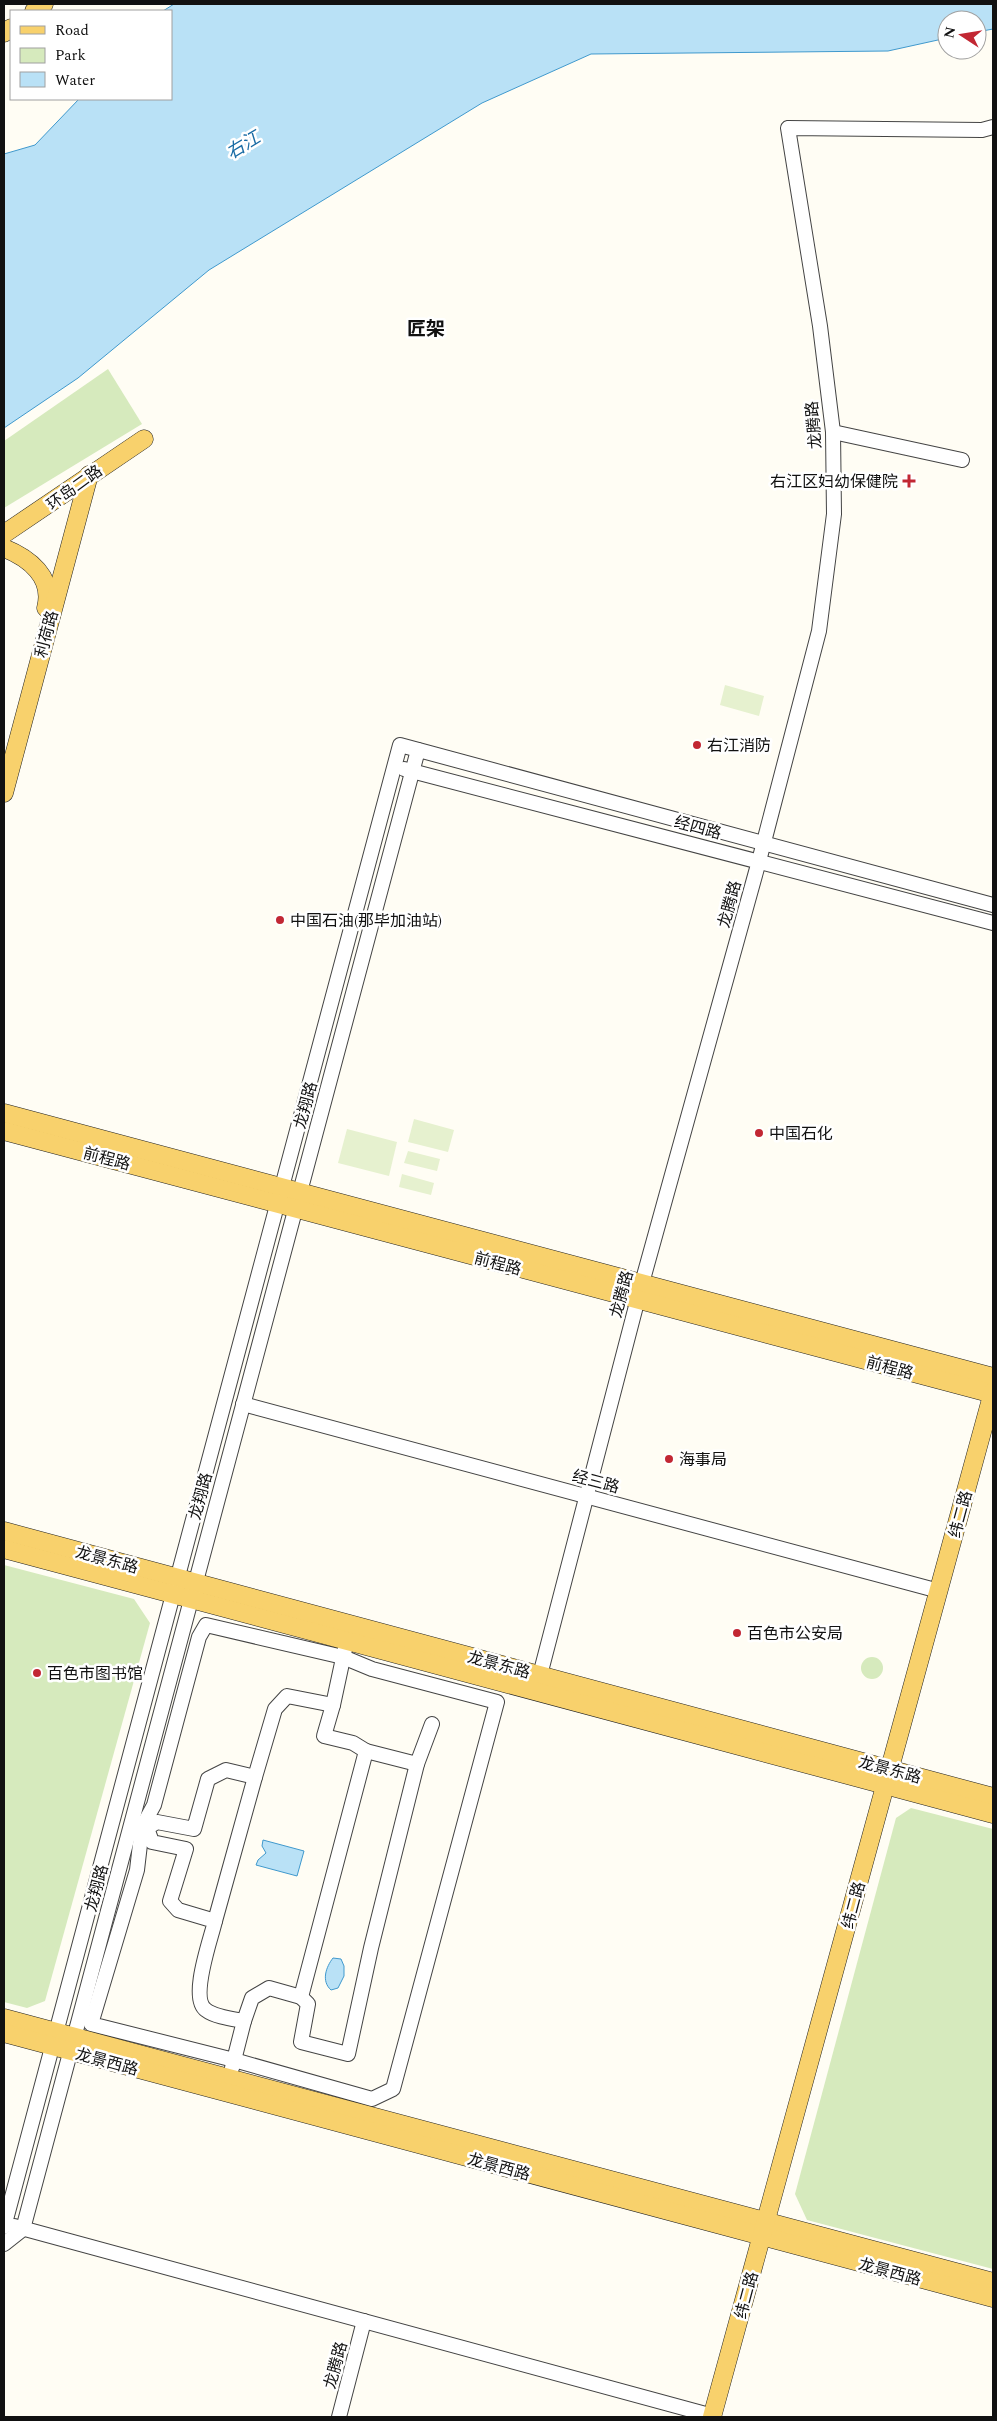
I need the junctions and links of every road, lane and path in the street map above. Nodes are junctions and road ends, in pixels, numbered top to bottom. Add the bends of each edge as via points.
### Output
1 (993, 127) edge
2 (833, 432) junction
3 (144, 439) dead end
4 (962, 460) dead end
5 (89, 475) junction
6 (4, 534) edge
7 (4, 548) edge
8 (400, 745) joint
9 (418, 750) junction
10 (4, 764) edge
11 (394, 766) junction
12 (412, 771) junction
13 (4, 793) edge
14 (763, 843) junction
15 (759, 861) junction
16 (993, 905) edge
17 (993, 923) edge
18 (4, 1113) edge
19 (4, 1131) edge
20 (279, 1195) junction
21 (298, 1200) junction
22 (640, 1291) junction
23 (993, 1377) edge
24 (993, 1394) edge
25 (243, 1404) junction
26 (587, 1497) junction
27 (4, 1532) edge
28 (4, 1549) edge
29 (175, 1586) junction
30 (193, 1591) junction
31 (939, 1591) junction
32 (345, 1649) junction
33 (540, 1676) junction
34 (333, 1705) junction
35 (432, 1724) dead end
36 (366, 1751) junction
37 (417, 1764) junction
38 (255, 1777) junction
39 (888, 1778) junction
40 (993, 1797) edge
41 (993, 1814) edge
42 (140, 1827) junction
43 (216, 1921) junction
44 (301, 1997) junction
45 (4, 2018) edge
46 (244, 2021) junction
47 (4, 2033) edge
48 (54, 2039) junction
49 (72, 2044) junction
50 (234, 2060) junction
51 (229, 2078) junction
52 (4, 2225) edge
53 (23, 2228) junction
54 (764, 2229) junction
55 (4, 2244) edge
56 (993, 2282) edge
57 (993, 2298) edge
58 (364, 2321) junction
59 (339, 2417) edge
60 (712, 2417) edge

1 - 2 street, 龙腾路 via 982,130 788,128 820,326
2 - 4 street
2 - 14 street, 龙腾路 via 834,514 819,631
3 - 5 main road, 环岛二路
5 - 6 main road, 环岛二路
5 - 13 main road, 利荷路
7 - 10 main road, 利荷路 via 22,555 35,566 48,588 48,602
8 - 9 street, 经四路
8 - 11 street, 龙翔路
9 - 12 street, 龙翔路
9 - 14 street, 经四路
11 - 12 street, 经四路
11 - 20 street, 龙翔路
12 - 15 street, 经四路
12 - 21 street, 龙翔路
14 - 15 street, 龙腾路
14 - 16 street, 经四路
15 - 17 street, 经四路
15 - 22 street, 龙腾路
18 - 20 main road, 前程路
19 - 20 main road, 前程路
20 - 21 main road, 前程路
20 - 29 street, 龙翔路
21 - 22 main road, 前程路
21 - 25 street, 龙翔路
22 - 23 main road, 前程路
22 - 24 main road, 前程路
22 - 26 street, 龙腾路
24 - 31 main road, 纬二路
25 - 26 street, 经三路
25 - 30 street, 龙翔路
26 - 31 street, 经三路
26 - 33 street, 龙腾路
27 - 29 main road, 龙景东路
28 - 29 main road, 龙景东路
29 - 30 main road, 龙景东路
29 - 48 street, 龙翔路
30 - 32 main road, 龙景东路
30 - 33 main road, 龙景东路
30 - 42 street, 龙翔路
31 - 39 main road, 纬二路
32 - 34 street
32 - 39 main road, 龙景东路
32 - 42 street via 206,1625 199,1638 154,1805
32 - 50 street via 372,1669 498,1702 392,2089 372,2099
33 - 39 main road, 龙景东路
34 - 36 street via 324,1736 353,1743
34 - 38 street via 296,1696 287,1696 281,1701 275,1709
35 - 37 street
36 - 37 street
36 - 44 street
37 - 44 street via 348,2054 301,2042 308,2004
38 - 42 street via 226,1770 208,1779 194,1829 158,1822
38 - 43 street
39 - 40 main road, 龙景东路
39 - 41 main road, 龙景东路
39 - 54 main road, 纬二路
42 - 43 street via 152,1842 186,1849 170,1901 173,1906
42 - 49 street, 龙翔路
42 - 50 street via 137,1870 91,2024
43 - 46 street via 198,1989 200,2002 207,2011
44 - 46 street via 269,1988 252,1998
45 - 48 main road, 龙景西路
46 - 50 street
47 - 48 main road, 龙景西路
48 - 49 main road, 龙景西路
48 - 52 street, 龙翔路
49 - 51 main road, 龙景西路
49 - 53 street, 龙翔路
49 - 54 main road, 龙景西路
50 - 51 street
51 - 54 main road, 龙景西路
52 - 53 street
53 - 55 street
53 - 58 street
54 - 56 main road, 龙景西路
54 - 57 main road, 龙景西路
54 - 60 main road, 纬二路
58 - 59 street, 龙腾路
58 - 60 street

